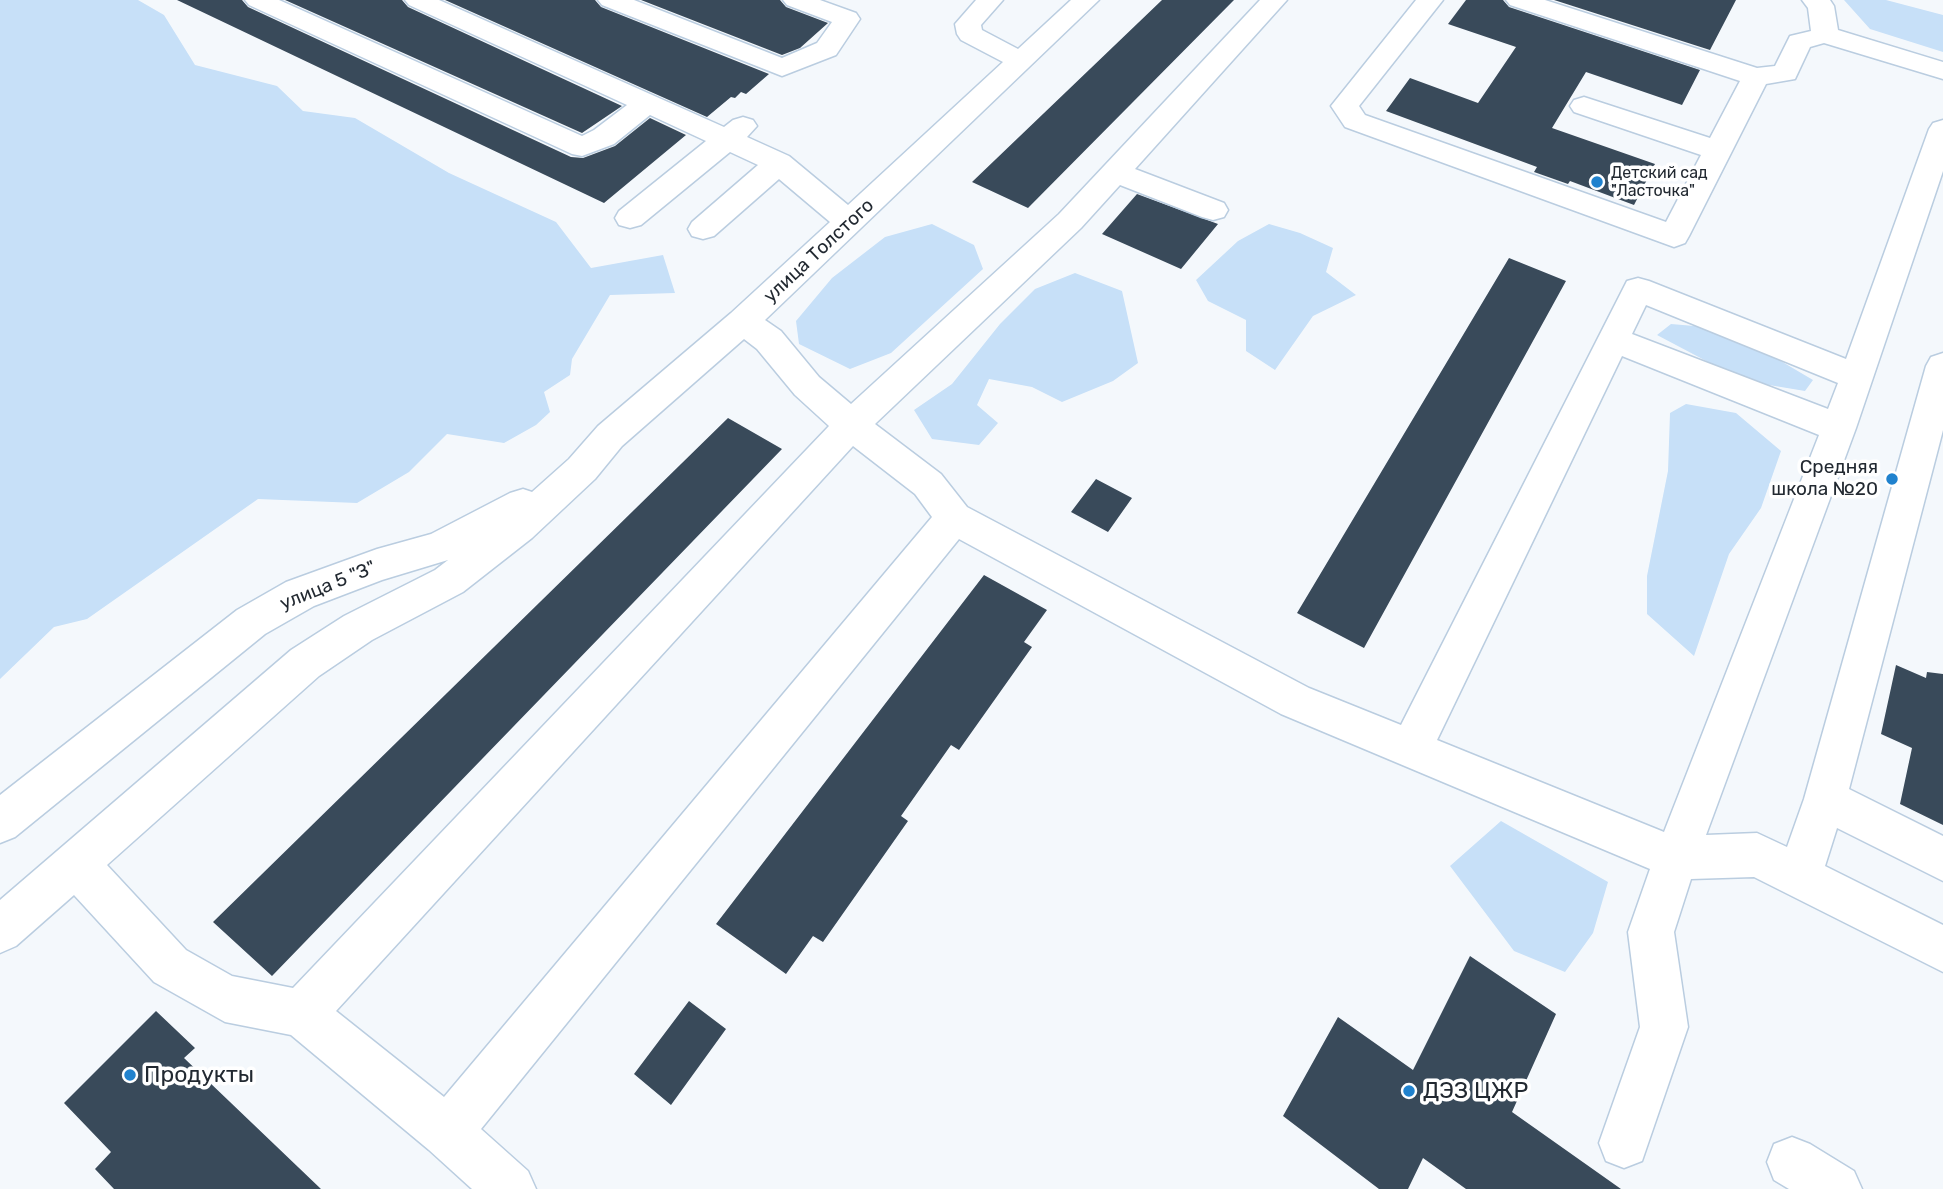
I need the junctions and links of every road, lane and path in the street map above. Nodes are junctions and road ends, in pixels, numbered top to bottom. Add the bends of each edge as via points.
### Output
1 (258, 0) edge
2 (418, 0) edge
3 (611, 0) edge
4 (796, 0) edge
5 (990, 0) edge
6 (1086, 0) edge
7 (1274, 0) edge
8 (1430, 0) edge
9 (1519, 0) edge
10 (1815, 0) edge
11 (1825, 35) junction
12 (1021, 61) junction
13 (1943, 71) edge
14 (1756, 77) junction
15 (649, 102) junction
16 (1584, 106) dead end
17 (1943, 130) edge
18 (736, 133) junction
19 (1717, 150) junction
20 (779, 163) junction
21 (1115, 172) junction
22 (1213, 211) dead end
23 (631, 218) dead end
24 (850, 223) junction
25 (703, 229) dead end
26 (743, 321) junction
27 (1612, 340) junction
28 (1943, 366) edge
29 (1856, 376) junction
30 (851, 425) junction
31 (1839, 429) junction
32 (610, 436) junction
33 (954, 518) junction
34 (1411, 749) junction
35 (1825, 799) junction
36 (0, 822) edge
37 (1676, 858) junction
38 (1943, 859) edge
39 (76, 865) junction
40 (1799, 878) junction
41 (0, 930) edge
42 (1943, 949) edge
43 (302, 1013) junction
44 (447, 1132) junction
45 (1624, 1143) dead end
46 (1792, 1162) dead end
47 (510, 1189) edge
48 (1836, 1189) edge

1 - 15 street via 582,147 604,137
2 - 15 street
3 - 4 street via 782,68 827,49 847,19
5 - 12 street via 968,24 970,34
6 - 12 street, улица Толстого
7 - 21 street
8 - 19 street via 1345,106 1355,121 1674,236
9 - 14 street
10 - 11 street via 1821,6
11 - 13 street
11 - 14 street via 1799,42 1785,74
12 - 24 street, улица Толстого
14 - 19 street
15 - 18 street
16 - 19 street
17 - 29 street
18 - 20 street
18 - 23 street
20 - 24 street
20 - 25 street
21 - 22 street
21 - 30 street via 1070,221
24 - 26 street, улица Толстого
26 - 30 street via 769,340 807,386
26 - 32 street, улица Толстого
27 - 29 street via 1638,289
27 - 31 street
27 - 34 street
28 - 35 street
29 - 31 street
30 - 33 street via 928,484
30 - 43 street
31 - 37 street
32 - 36 street, улица 5 "З" via 515,509 440,547 300,594 251,622
32 - 39 street, улица Толстого via 552,499 485,556 450,581 358,628 304,663
33 - 34 street via 1295,701
33 - 44 street
34 - 37 street
35 - 38 street
35 - 40 street
37 - 40 street via 1757,855
37 - 45 street via 1651,932 1664,1027
39 - 41 street
39 - 43 street via 170,966 225,998
40 - 42 street
43 - 44 street
44 - 47 street
46 - 48 street

